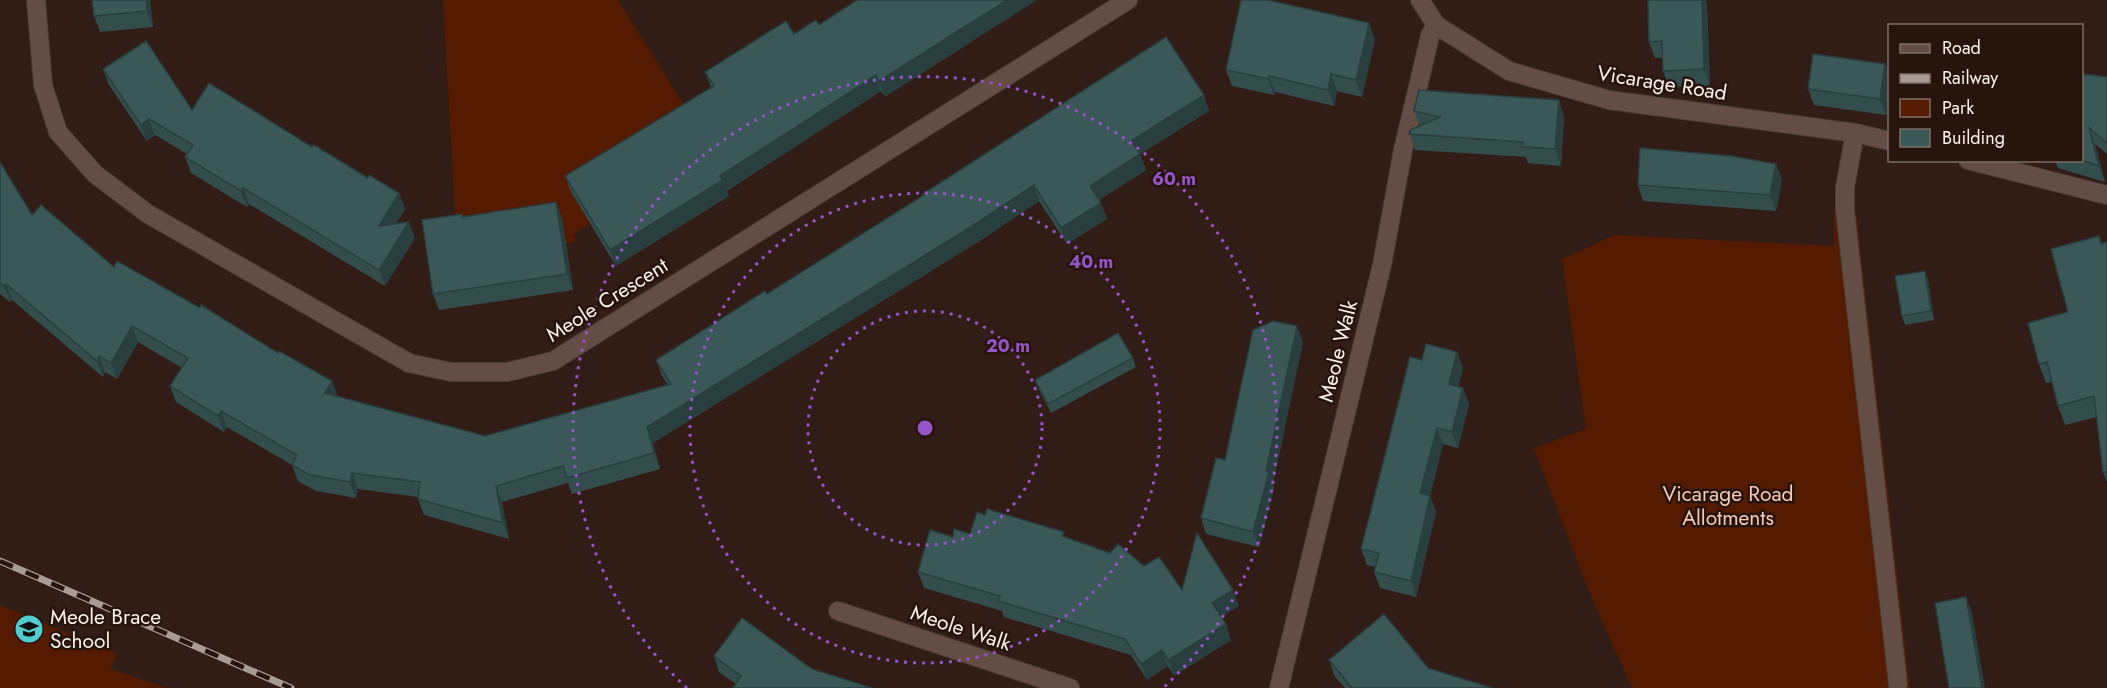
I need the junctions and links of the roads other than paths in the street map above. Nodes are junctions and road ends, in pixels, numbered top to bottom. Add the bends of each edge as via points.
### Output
1 (36, 0) edge
2 (1128, 0) edge
3 (1420, 0) edge
4 (1436, 25) junction
5 (1856, 133) junction
6 (1888, 141) edge
7 (1976, 162) edge
8 (2107, 195) edge
9 (838, 611) dead end
10 (1898, 684) dead end
11 (1070, 688) edge
12 (1279, 688) edge

1 - 2 street, Meole Crescent via 43,85 58,132 95,174 148,214 410,363 451,372 507,372 553,361
3 - 4 street, Vicarage Road
4 - 5 street, Vicarage Road via 1509,71 1609,100
4 - 12 street, Meole Walk via 1403,150 1382,265
5 - 6 street, Vicarage Road
5 - 10 street via 1845,187 1845,210
7 - 8 street
9 - 11 street, Meole Walk

